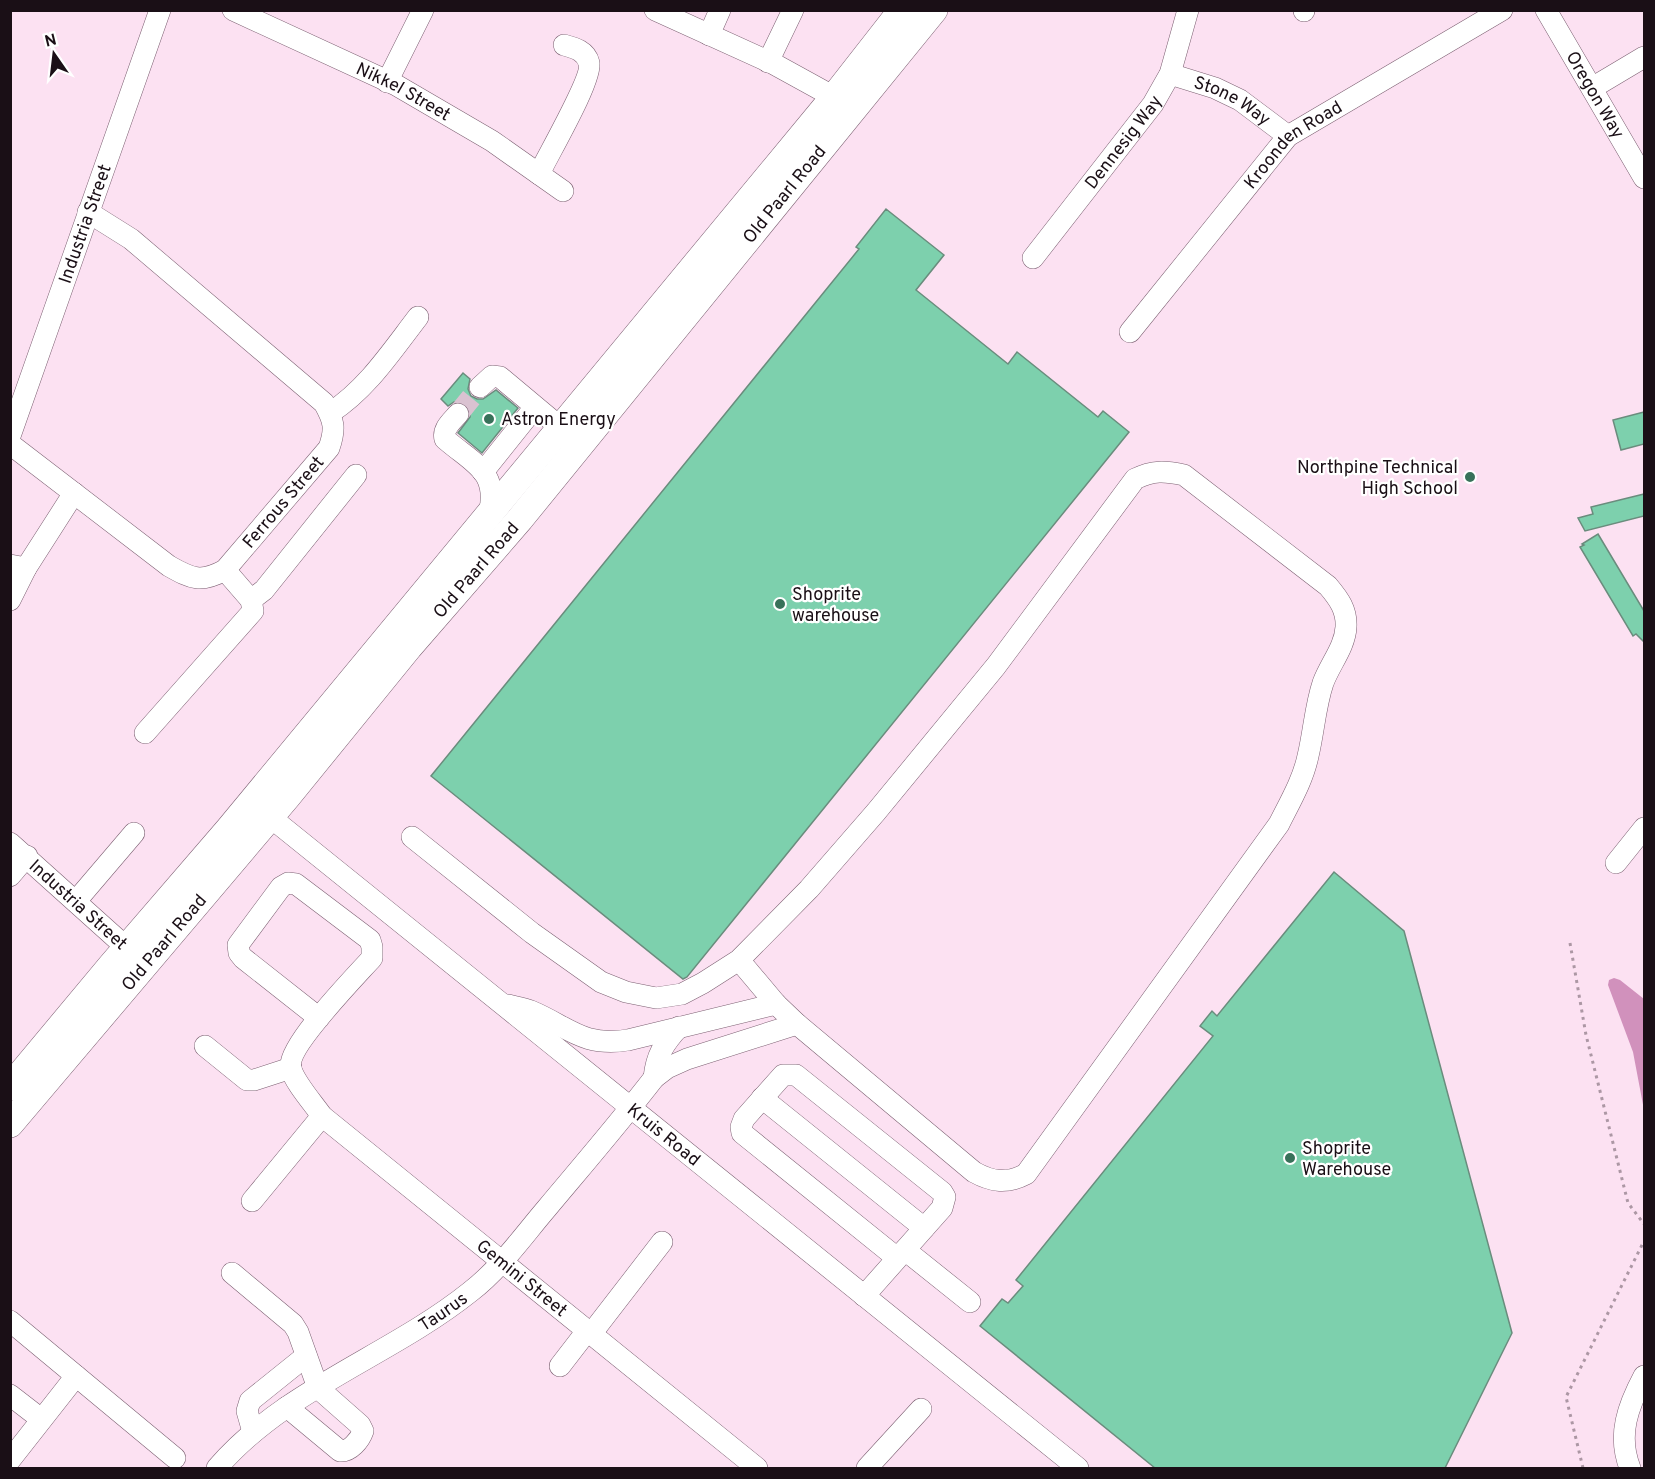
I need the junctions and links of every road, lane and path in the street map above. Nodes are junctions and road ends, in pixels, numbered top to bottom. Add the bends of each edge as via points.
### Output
1 (160, 10) edge
2 (233, 10) edge
3 (423, 10) edge
4 (720, 10) edge
5 (793, 10) edge
6 (902, 10) edge
7 (934, 10) edge
8 (1188, 10) edge
9 (1502, 10) edge
10 (1546, 10) edge
11 (659, 11) edge
12 (709, 35) junction
13 (564, 45) dead end
14 (1644, 57) edge
15 (768, 62) junction
16 (1170, 74) junction
17 (387, 82) junction
18 (1592, 88) junction
19 (844, 104) junction
20 (1288, 136) junction
21 (539, 174) junction
22 (1644, 178) edge
23 (563, 191) dead end
24 (88, 212) junction
25 (1033, 258) dead end
26 (418, 317) dead end
27 (1130, 333) dead end
28 (480, 387) tunnel mouth
29 (536, 407) junction
30 (330, 413) junction
31 (458, 414) tunnel mouth
32 (561, 428) junction
33 (10, 436) edge
34 (10, 444) edge
35 (581, 445) junction
36 (483, 471) junction
37 (356, 475) dead end
38 (74, 493) junction
39 (489, 515) junction
40 (18, 566) edge
41 (225, 570) junction
42 (10, 600) edge
43 (251, 600) junction
44 (145, 733) dead end
45 (261, 809) junction
46 (134, 833) dead end
47 (412, 837) dead end
48 (1640, 841) edge
49 (10, 843) edge
50 (27, 856) junction
51 (1616, 863) dead end
52 (10, 876) edge
53 (76, 901) junction
54 (1570, 943) dead end
55 (137, 956) junction
56 (739, 960) junction
57 (499, 1003) junction
58 (776, 1004) junction
59 (319, 1018) junction
60 (797, 1024) junction
61 (679, 1027) junction
62 (205, 1046) dead end
63 (294, 1074) junction
64 (654, 1078) junction
65 (10, 1087) edge
66 (762, 1098) junction
67 (630, 1108) junction
68 (322, 1116) junction
69 (10, 1124) edge
70 (252, 1201) dead end
71 (1644, 1224) edge
72 (924, 1228) junction
73 (1644, 1241) edge
74 (662, 1242) dead end
75 (901, 1254) junction
76 (502, 1261) junction
77 (232, 1273) dead end
78 (864, 1296) junction
79 (970, 1302) dead end
80 (10, 1321) edge
81 (589, 1333) junction
82 (306, 1356) junction
83 (560, 1366) dead end
84 (76, 1376) junction
85 (1644, 1376) edge
86 (318, 1388) junction
87 (10, 1395) edge
88 (287, 1407) junction
89 (921, 1409) dead end
90 (41, 1419) junction
91 (253, 1432) junction
92 (175, 1458) dead end
93 (10, 1460) edge
94 (217, 1468) edge
95 (757, 1468) edge
96 (867, 1468) edge
97 (1078, 1468) edge
98 (1583, 1468) edge
99 (1630, 1468) edge

1 - 24 street, Industria Street
2 - 17 street, Nikkel Street
3 - 17 street
4 - 12 street
5 - 15 street
6 - 19 main road, Old Paarl Road
7 - 19 main road, Old Paarl Road
8 - 16 street, Dennesig Way
9 - 20 street, Kroonden Road
10 - 18 street, Oregon Way
11 - 12 street
12 - 15 street
13 - 21 street via 585,54 590,69
14 - 18 street
15 - 19 street
16 - 20 street, Stone Way via 1240,100
16 - 25 street, Dennesig Way via 1146,113
17 - 21 street, Nikkel Street via 492,141
18 - 22 street, Oregon Way
19 - 32 main road, Old Paarl Road
19 - 35 main road, Old Paarl Road
20 - 27 street, Kroonden Road
21 - 23 street, Nikkel Street
24 - 30 street via 140,247 324,403
24 - 33 street, Industria Street
26 - 30 street via 361,389
28 - 29 street via 496,376
29 - 32 street
29 - 36 street
30 - 41 street, Ferrous Street via 334,434 329,448
31 - 36 street via 444,435
32 - 35 street
32 - 39 main road, Old Paarl Road
34 - 38 street
35 - 45 main road, Old Paarl Road via 409,647
36 - 39 street via 493,492
37 - 43 street via 264,590
38 - 40 street
38 - 41 street via 186,576 201,579
39 - 45 main road, Old Paarl Road
40 - 42 street
41 - 43 street
43 - 44 street via 253,611
45 - 55 main road, Old Paarl Road
45 - 57 street, Kruis Road
46 - 53 street
47 - 56 street via 532,933 601,982 626,992 656,998 682,994
48 - 51 street
49 - 50 street, Industria Street
50 - 52 street
50 - 53 street, Industria Street
53 - 55 street, Industria Street
54 - 71 path via 1586,1035 1628,1203
55 - 65 main road, Old Paarl Road
55 - 69 main road, Old Paarl Road
56 - 58 street
56 - 60 street via 809,889 891,794 996,666 1135,479 1163,470 1184,475 1339,598 1346,614 1346,630 1317,702 1308,758 1279,824 1026,1174 1014,1181 1000,1181 975,1172
57 - 61 street via 530,1010 577,1035 611,1043
57 - 67 street, Kruis Road
58 - 60 street
58 - 61 street
59 - 59 street via 239,953 238,945 281,886 288,883 296,884 370,940 372,948 372,958
59 - 63 street via 291,1058
60 - 64 street via 687,1059
61 - 64 street via 659,1052
62 - 63 street via 247,1080
63 - 68 street, Gemini Street
64 - 67 street, Taurus
66 - 72 street
66 - 72 street via 783,1075 796,1075 924,1177 945,1197 942,1208
66 - 75 street via 744,1119 742,1133
67 - 76 street, Taurus
67 - 78 street, Kruis Road
68 - 70 street
68 - 76 street, Gemini Street
72 - 75 street
73 - 98 path via 1566,1397
74 - 81 street
75 - 78 street
75 - 79 street
76 - 81 street, Gemini Street
76 - 86 street, Taurus via 472,1291 430,1322
77 - 82 street via 293,1324
78 - 97 street, Kruis Road
80 - 84 street
81 - 83 street
81 - 95 street, Gemini Street
82 - 86 street
82 - 91 street via 250,1401 247,1411
84 - 90 street
84 - 92 street
85 - 99 street via 1625,1424 1624,1454
86 - 88 street, Taurus
86 - 88 street via 362,1428 362,1435 350,1449 340,1450
87 - 90 street
88 - 91 street, Taurus
89 - 96 street
90 - 93 street
91 - 94 street, Taurus

